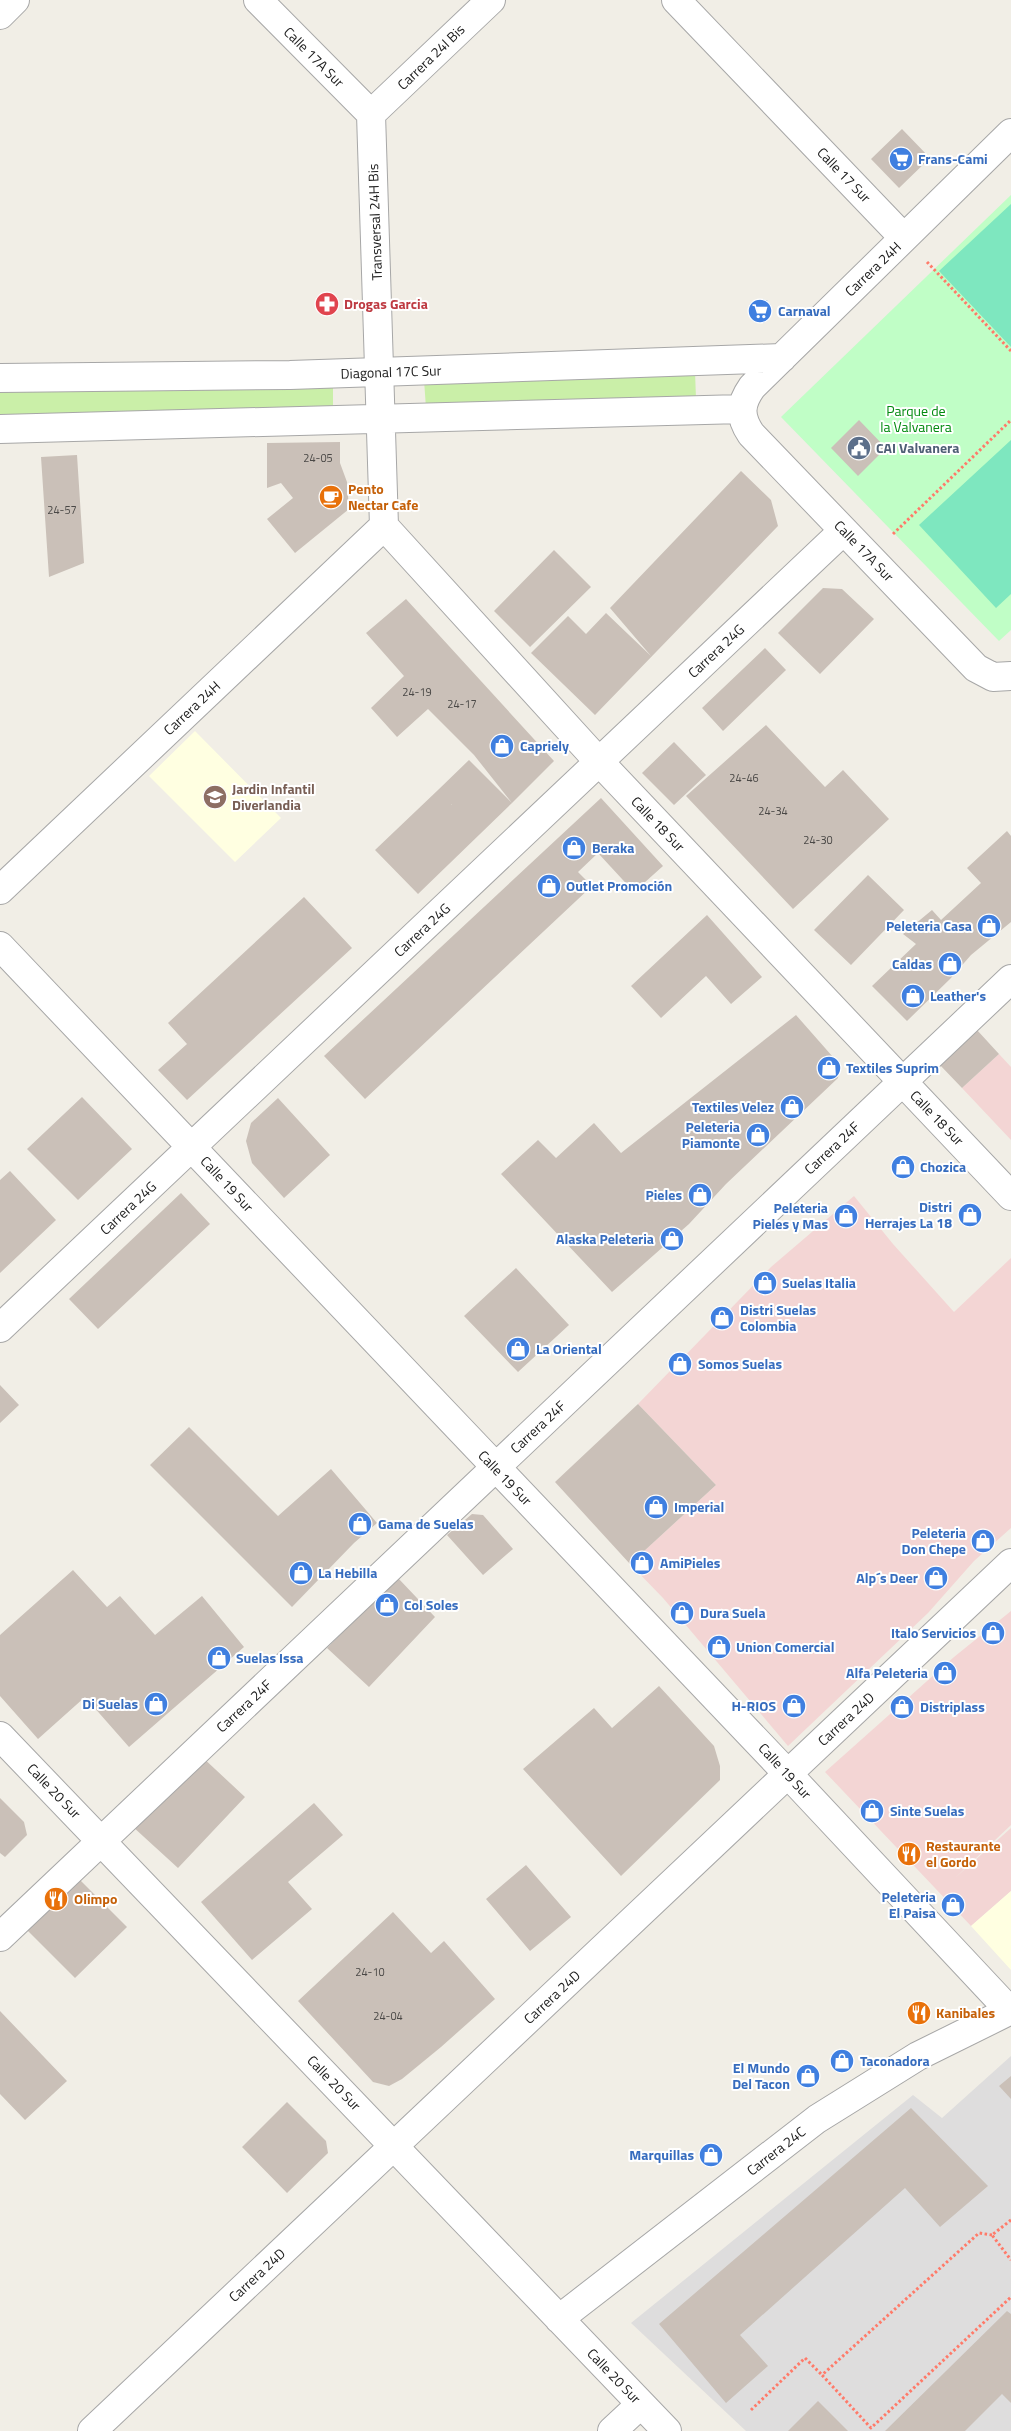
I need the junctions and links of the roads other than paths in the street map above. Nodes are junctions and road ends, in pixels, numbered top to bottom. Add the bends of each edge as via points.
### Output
1 (15, 0) edge
2 (258, 0) edge
3 (491, 0) edge
4 (676, 0) edge
5 (0, 15) edge
6 (371, 114) junction
7 (1011, 133) edge
8 (904, 238) junction
9 (782, 358) junction
10 (380, 372) junction
11 (0, 378) edge
12 (742, 409) junction
13 (381, 419) junction
14 (0, 429) edge
15 (384, 526) junction
16 (843, 530) junction
17 (1006, 677) edge
18 (599, 762) junction
19 (0, 890) edge
20 (0, 946) edge
21 (1011, 979) edge
22 (902, 1082) junction
23 (193, 1148) junction
24 (1011, 1196) edge
25 (0, 1328) edge
26 (495, 1467) junction
27 (1011, 1563) edge
28 (0, 1736) edge
29 (788, 1774) junction
30 (102, 1840) junction
31 (0, 1937) edge
32 (1010, 2010) edge
33 (394, 2146) junction
34 (559, 2319) junction
35 (642, 2404) junction
36 (92, 2431) edge
37 (612, 2431) edge
38 (667, 2431) edge

1 - 5 street
2 - 6 street, Calle 17A Sur
3 - 6 street, Carrera 24I Bis
4 - 8 street, Calle 17 Sur
6 - 10 street, Transversal 24H Bis
7 - 8 street, Carrera 24H
8 - 9 street, Carrera 24H
9 - 10 street, Diagonal 17C Sur
9 - 12 street, Carrera 24H via 752,387 744,398
10 - 11 street, Diagonal 17C Sur
10 - 13 street, Transversal 24H Bis
12 - 13 street
12 - 16 street, Calle 17A Sur via 743,420 751,434
13 - 14 street
13 - 15 street
15 - 18 street, Calle 18 Sur
15 - 19 street, Carrera 24H
16 - 17 street, Calle 17A Sur via 976,668 992,677
16 - 18 street, Carrera 24G
18 - 22 street, Calle 18 Sur
18 - 23 street, Carrera 24G
20 - 23 street, Calle 19 Sur
21 - 22 street, Carrera 24F
22 - 24 street, Calle 18 Sur
22 - 26 street, Carrera 24F
23 - 25 street, Carrera 24G
23 - 26 street, Calle 19 Sur
26 - 29 street, Calle 19 Sur
26 - 30 street, Carrera 24F
27 - 29 street, Carrera 24D
28 - 30 street, Calle 20 Sur
29 - 32 street, Calle 19 Sur
29 - 33 street, Carrera 24D
30 - 31 street, Carrera 24F
30 - 33 street, Calle 20 Sur
32 - 34 street, Carrera 24C via 918,2056 817,2119
33 - 34 street, Calle 20 Sur
33 - 36 street, Carrera 24D
34 - 35 street, Calle 20 Sur
35 - 37 street
35 - 38 street, Calle 20 Sur

